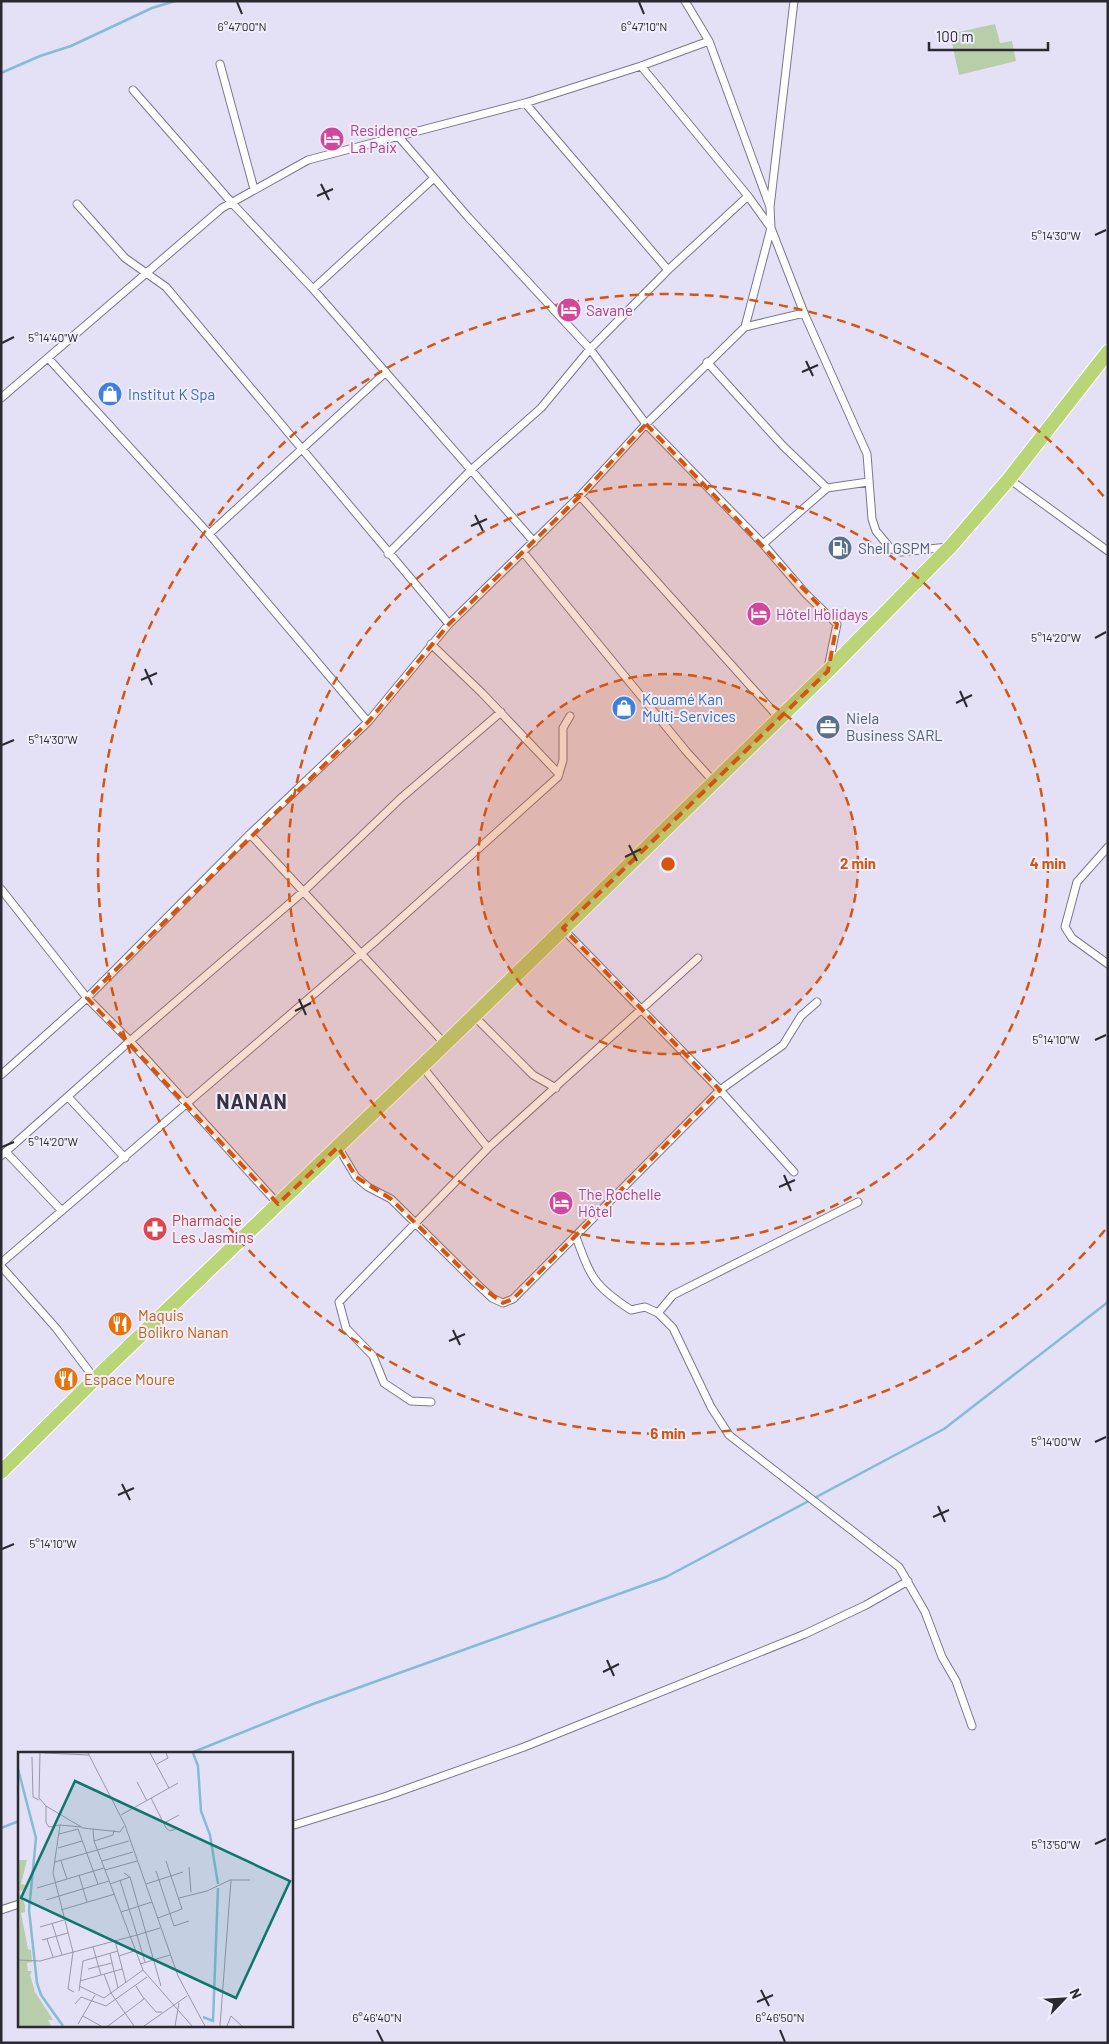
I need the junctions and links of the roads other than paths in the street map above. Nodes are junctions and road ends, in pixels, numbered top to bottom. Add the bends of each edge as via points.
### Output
1 (685, 1) edge
2 (794, 1) edge
3 (709, 40) junction
4 (220, 64) dead end
5 (641, 66) junction
6 (133, 90) dead end
7 (525, 103) junction
8 (398, 136) junction
9 (434, 178) junction
10 (254, 190) junction
11 (748, 196) junction
12 (232, 203) junction
13 (77, 204) dead end
14 (770, 207) junction
15 (770, 228) junction
16 (668, 270) junction
17 (147, 272) junction
18 (313, 288) junction
19 (804, 313) junction
20 (745, 326) junction
21 (590, 350) junction
22 (1108, 352) edge
23 (48, 358) junction
24 (707, 362) junction
25 (386, 372) junction
26 (1, 398) edge
27 (646, 424) junction
28 (302, 451) junction
29 (472, 469) junction
30 (1009, 480) junction
31 (868, 482) junction
32 (827, 488) junction
33 (580, 496) junction
34 (209, 534) junction
35 (534, 542) junction
36 (763, 544) junction
37 (951, 546) junction
38 (1108, 551) edge
39 (523, 552) junction
40 (388, 554) junction
41 (449, 624) junction
42 (431, 644) junction
43 (828, 671) junction
44 (501, 712) junction
45 (570, 716) dead end
46 (779, 718) junction
47 (368, 722) junction
48 (559, 774) junction
49 (714, 782) junction
50 (250, 834) junction
51 (1108, 847) edge
52 (2, 890) edge
53 (304, 891) junction
54 (563, 928) junction
55 (360, 954) junction
56 (698, 958) dead end
57 (1108, 964) edge
58 (87, 998) junction
59 (817, 1002) dead end
60 (640, 1009) junction
61 (473, 1015) junction
62 (130, 1041) junction
63 (445, 1044) junction
64 (421, 1065) junction
65 (1, 1075) edge
66 (556, 1088) junction
67 (720, 1090) junction
68 (69, 1098) junction
69 (188, 1103) junction
70 (338, 1147) junction
71 (488, 1148) junction
72 (3, 1154) edge
73 (125, 1158) junction
74 (794, 1172) dead end
75 (858, 1202) dead end
76 (278, 1204) junction
77 (61, 1210) junction
78 (416, 1225) junction
79 (576, 1237) junction
80 (1, 1265) edge
81 (658, 1313) junction
82 (95, 1379) junction
83 (431, 1402) dead end
84 (1, 1472) edge
85 (908, 1581) junction
86 (972, 1726) dead end
87 (292, 1826) edge
88 (18, 1904) edge
89 (1, 1910) edge

1 - 3 street
2 - 14 street
3 - 5 street
3 - 14 street
4 - 10 street
5 - 7 street
5 - 11 street
6 - 12 street
7 - 8 street
7 - 16 street
8 - 9 street
8 - 10 street via 308,160
9 - 18 street
9 - 21 street
10 - 12 street
11 - 15 street
11 - 16 street
12 - 17 street
12 - 18 street
13 - 17 street via 125,258
14 - 15 street
15 - 19 street
15 - 20 street
16 - 21 street
17 - 23 street
17 - 28 street via 166,287
18 - 25 street
19 - 20 street
19 - 31 street via 867,454
20 - 24 street
21 - 27 street
21 - 29 street via 542,408
22 - 30 highway
23 - 26 street
23 - 34 street
24 - 27 street
24 - 32 street via 783,446
25 - 28 street
25 - 29 street
27 - 33 street
27 - 36 street
28 - 34 street
28 - 40 street
29 - 35 street
29 - 40 street
30 - 37 highway
30 - 38 street
31 - 32 street
31 - 37 street via 872,519 883,542 891,549 902,552
32 - 36 street
33 - 35 street
33 - 46 street
34 - 47 street
35 - 39 street
36 - 43 street via 837,624
37 - 43 highway
39 - 41 street
39 - 49 street
40 - 41 street
41 - 42 street
42 - 44 street
42 - 47 street
43 - 46 highway
44 - 48 street
44 - 53 street via 401,798
45 - 48 street via 564,728
46 - 49 highway
47 - 50 street
48 - 55 street
49 - 54 highway
50 - 53 street
50 - 58 street
51 - 57 street via 1077,882 1064,927 1072,938
52 - 58 street
53 - 55 street
53 - 62 street
54 - 60 street
54 - 61 highway
55 - 63 street
55 - 69 street
56 - 60 street
58 - 62 street
58 - 65 street
59 - 67 street via 801,1016 783,1045
60 - 66 street
60 - 67 street
61 - 63 highway
61 - 66 street via 533,1075
62 - 68 street
62 - 69 street
63 - 64 highway
64 - 70 highway
64 - 71 street
66 - 71 street
67 - 74 street
67 - 79 street
68 - 72 street
68 - 73 street
69 - 73 street
69 - 76 street
70 - 76 highway
70 - 78 street via 356,1177 391,1199
71 - 78 street
72 - 77 street
73 - 77 street
75 - 81 street via 673,1295
76 - 82 highway
77 - 80 street
78 - 79 street via 492,1298 503,1303 513,1299
78 - 83 street via 339,1302 346,1328 373,1356 384,1383 411,1401
79 - 81 street via 590,1275 608,1295 631,1310 646,1307
80 - 82 street
81 - 85 street via 677,1335 710,1407 730,1435 892,1560
82 - 84 highway
85 - 86 street via 956,1681
85 - 87 street via 805,1634 524,1747
88 - 89 street

